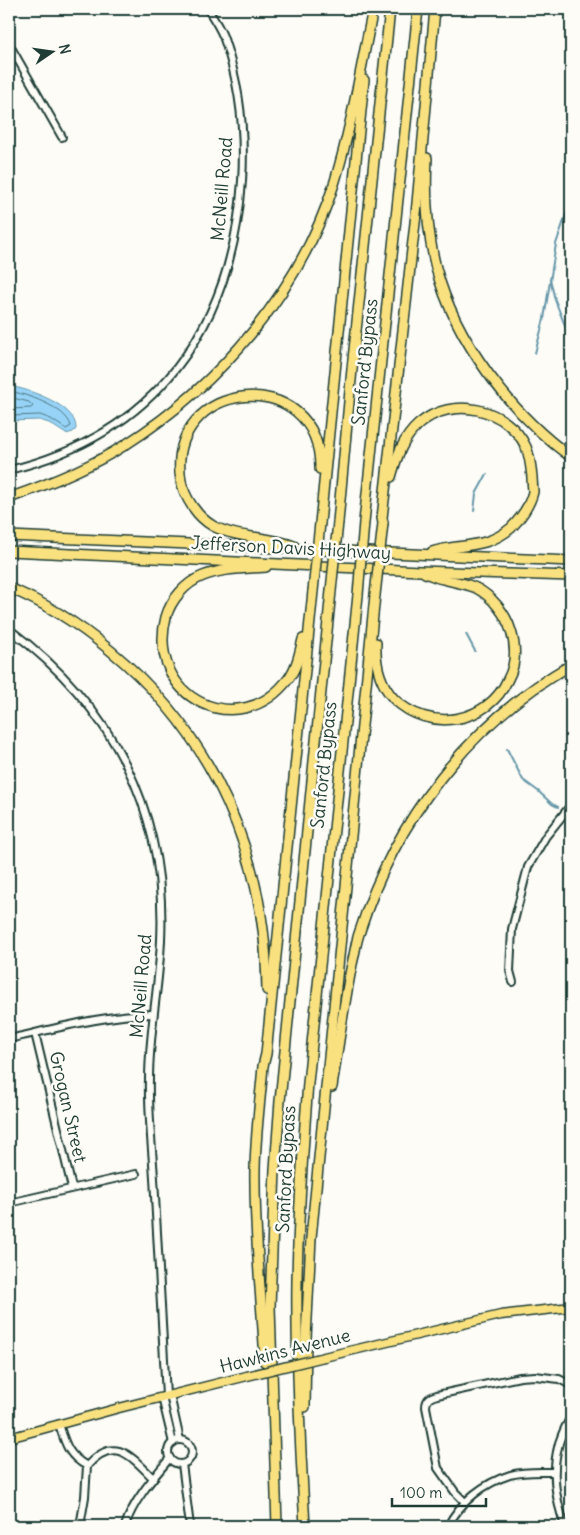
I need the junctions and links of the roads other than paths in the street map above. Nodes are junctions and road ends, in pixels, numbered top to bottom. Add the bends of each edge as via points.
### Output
1 (208, 9) edge
2 (372, 9) edge
3 (390, 9) edge
4 (418, 9) edge
5 (435, 9) edge
6 (371, 19) junction
7 (9, 44) edge
8 (432, 50) junction
9 (62, 137) dead end
10 (571, 457) edge
11 (9, 470) edge
12 (9, 498) edge
13 (382, 521) junction
14 (320, 522) junction
15 (9, 536) edge
16 (301, 548) junction
17 (9, 551) edge
18 (424, 554) junction
19 (571, 561) edge
20 (283, 563) junction
21 (420, 571) junction
22 (571, 576) edge
23 (9, 588) edge
24 (312, 594) junction
25 (375, 595) junction
26 (9, 630) edge
27 (571, 665) edge
28 (571, 805) edge
29 (513, 982) dead end
30 (153, 1014) junction
31 (35, 1033) junction
32 (9, 1039) edge
33 (263, 1066) junction
34 (321, 1141) junction
35 (136, 1174) dead end
36 (72, 1188) junction
37 (9, 1203) edge
38 (571, 1307) edge
39 (571, 1385) edge
40 (166, 1396) junction
41 (571, 1418) edge
42 (59, 1424) junction
43 (9, 1438) edge
44 (177, 1441) junction
45 (274, 1454) junction
46 (170, 1458) junction
47 (182, 1464) junction
48 (87, 1466) junction
49 (554, 1472) junction
50 (152, 1478) junction
51 (304, 1500) junction
52 (465, 1502) junction
53 (80, 1526) edge
54 (125, 1526) edge
55 (190, 1526) edge
56 (277, 1526) edge
57 (305, 1526) edge
58 (448, 1526) edge
59 (565, 1526) edge

1 - 11 street, McNeill Road via 225,41 233,74 242,123 243,159 233,248 210,315 189,352 167,379 124,420 69,450
2 - 6 highway
3 - 45 highway, Sanford Bypass, bridge via 281,1091 270,1307
4 - 51 highway, Sanford Bypass, bridge via 308,1083 297,1282
5 - 8 highway
6 - 12 highway via 354,108 335,182 311,240 278,299 214,374 156,423 76,471
6 - 14 highway
7 - 9 street
8 - 10 highway via 426,203 436,269 449,304 492,380 525,418
8 - 13 highway
13 - 18 highway via 395,461 403,443 421,422 441,412 465,408 499,417 523,442 531,468 533,492 523,515 510,528 480,544 442,548
13 - 25 highway, bridge
14 - 16 highway via 320,463 316,441 304,420 290,408 277,400 258,395 242,396 212,407 194,424 182,449 180,471 184,493 194,509 213,526 223,530 278,540
14 - 24 highway, bridge
15 - 16 highway, Jefferson Davis Highway
16 - 18 highway, Jefferson Davis Highway
17 - 20 highway, Jefferson Davis Highway
18 - 19 highway, Jefferson Davis Highway
20 - 21 highway, Jefferson Davis Highway
20 - 24 highway via 220,571 202,577 177,595 162,633 163,656 170,674 181,688 196,700 227,710 262,703 290,676 299,657
21 - 22 highway, Jefferson Davis Highway
21 - 25 highway via 475,587 502,611 510,627 515,658 512,672 499,696 479,712 456,720 428,718 414,713 394,698 379,674 375,652
23 - 33 highway via 78,625 122,660 172,712 214,774 243,839 256,883 267,972
24 - 33 highway
25 - 34 highway
26 - 30 street, McNeill Road via 64,676 91,707 133,777 158,868 161,898 161,942
27 - 34 highway via 498,716 458,758 437,781 387,862 360,931
28 - 29 street via 546,836 528,866 512,930 510,970
30 - 31 street via 99,1018
30 - 40 street, McNeill Road via 148,1080
31 - 32 street
31 - 36 street, Grogan Street
33 - 45 highway via 255,1181 270,1440
34 - 51 highway via 311,1238 306,1339
35 - 36 street
36 - 37 street
38 - 40 main road, Hawkins Avenue, bridge via 501,1315
39 - 52 street via 535,1376 520,1377 428,1398 426,1407 438,1468
40 - 42 main road, Hawkins Avenue
40 - 44 street, McNeill Road
41 - 49 street via 556,1454
42 - 43 main road, Hawkins Avenue
42 - 48 street via 71,1454
44 - 46 street via 168,1450
44 - 47 street via 187,1443 192,1452 190,1459
45 - 56 highway, Sanford Bypass
46 - 47 street
46 - 50 street
47 - 55 street
48 - 50 street via 102,1453 116,1449
48 - 53 street via 86,1497
49 - 52 street via 511,1475 484,1487
49 - 59 street via 557,1504
50 - 54 street
51 - 57 highway, Sanford Bypass
52 - 58 street

